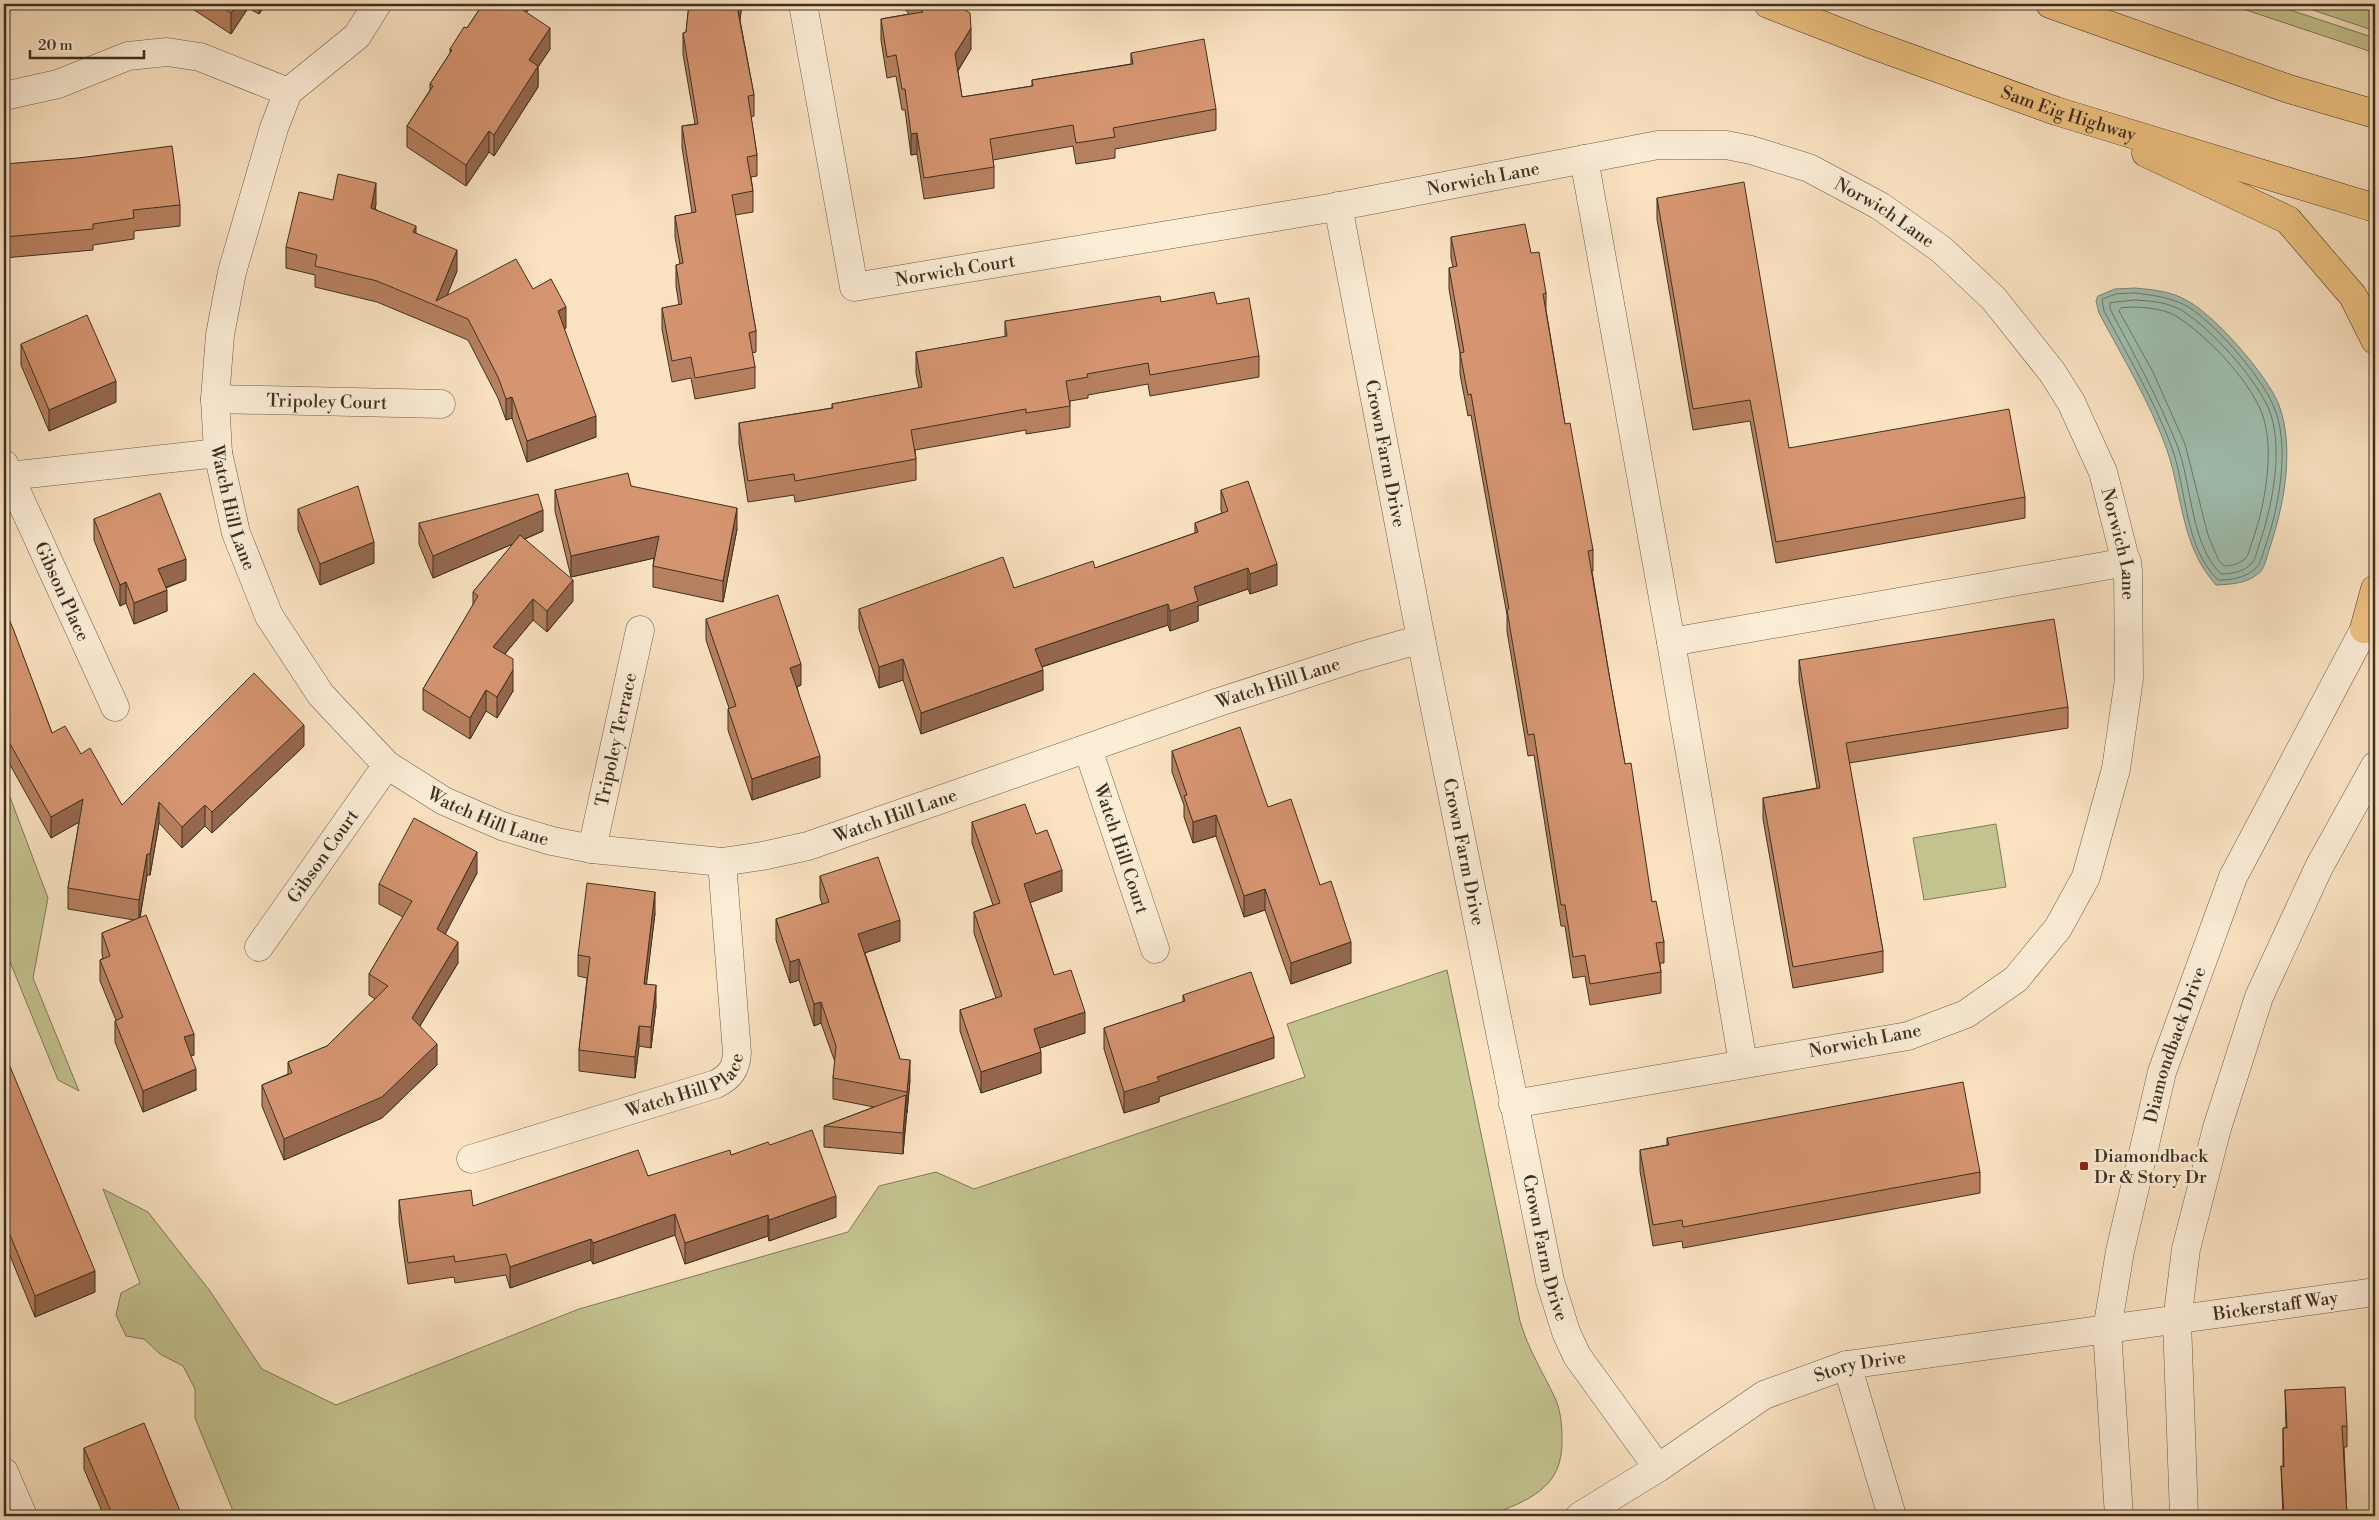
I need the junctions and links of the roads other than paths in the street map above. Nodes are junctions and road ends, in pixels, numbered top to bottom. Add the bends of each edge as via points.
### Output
1 (377, 4) edge
2 (803, 4) edge
3 (1768, 4) edge
4 (2050, 4) edge
5 (288, 92) junction
6 (4, 96) edge
7 (2056, 111) junction
8 (2375, 114) edge
9 (1584, 159) junction
10 (1338, 206) junction
11 (2375, 208) edge
12 (2375, 340) edge
13 (215, 399) junction
14 (441, 404) dead end
15 (218, 453) junction
16 (6, 470) edge
17 (2127, 562) junction
18 (2375, 589) edge
19 (2370, 619) edge
20 (640, 630) dead end
21 (1421, 638) junction
22 (1671, 642) junction
23 (115, 706) dead end
24 (1088, 749) junction
25 (387, 766) junction
26 (2375, 766) edge
27 (592, 849) junction
28 (722, 862) junction
29 (259, 947) dead end
30 (1155, 949) dead end
31 (1742, 1063) junction
32 (1513, 1104) junction
33 (471, 1159) dead end
34 (2375, 1292) edge
35 (2177, 1321) junction
36 (2107, 1330) junction
37 (1847, 1365) junction
38 (1658, 1468) junction
39 (4, 1472) edge
40 (23, 1516) edge
41 (1580, 1516) edge
42 (1892, 1516) edge
43 (2119, 1516) edge
44 (2184, 1516) edge

1 - 5 street, Watch Hill Lane via 357,36
2 - 10 street, Norwich Court via 854,286
3 - 7 main road, Sam Eig Highway
4 - 8 main road via 2289,89
5 - 6 street via 200,57 166,52 128,56 58,84
5 - 13 street, Watch Hill Lane via 274,128 232,272 220,335
7 - 11 main road, Sam Eig Highway
7 - 12 main road via 2288,220 2353,296
9 - 10 street, Norwich Lane
9 - 17 street, Norwich Lane via 1658,145 1726,145 1751,150 1817,172 1880,206 1942,250 1994,299 2052,372 2071,402 2103,472
9 - 22 street
10 - 21 street, Crown Farm Drive
13 - 14 street, Tripoley Court
13 - 15 street, Watch Hill Lane
15 - 16 street, Gibson Place
15 - 25 street, Watch Hill Lane via 236,532 269,616 321,694
16 - 23 street, Gibson Place
17 - 22 street
17 - 31 street, Norwich Lane via 2129,679 2116,769 2086,877 2058,928 2016,979 1966,1014 1908,1036
18 - 19 main road
19 - 36 street, Diamondback Drive via 2230,885 2162,1072 2124,1235
20 - 27 street, Tripoley Terrace
21 - 24 street, Watch Hill Lane via 1219,702
21 - 32 street, Crown Farm Drive
22 - 31 street
24 - 28 street, Watch Hill Lane via 808,846
24 - 30 street, Watch Hill Court
25 - 27 street, Watch Hill Lane via 444,801 502,826
25 - 29 street, Gibson Court
26 - 35 street via 2319,867 2259,997 2217,1128 2186,1249
27 - 28 street, Watch Hill Lane
28 - 33 street, Watch Hill Place via 737,1053 732,1073 716,1084
31 - 32 street, Norwich Lane
32 - 38 street, Crown Farm Drive via 1550,1281 1566,1332 1590,1377
34 - 35 street, Bickerstaff Way
35 - 36 street, Story Drive
35 - 44 street
36 - 37 street, Story Drive
36 - 43 street, Diamondback Drive
37 - 38 street, Story Drive via 1764,1395
37 - 42 street
38 - 41 street, Story Drive
39 - 40 street

